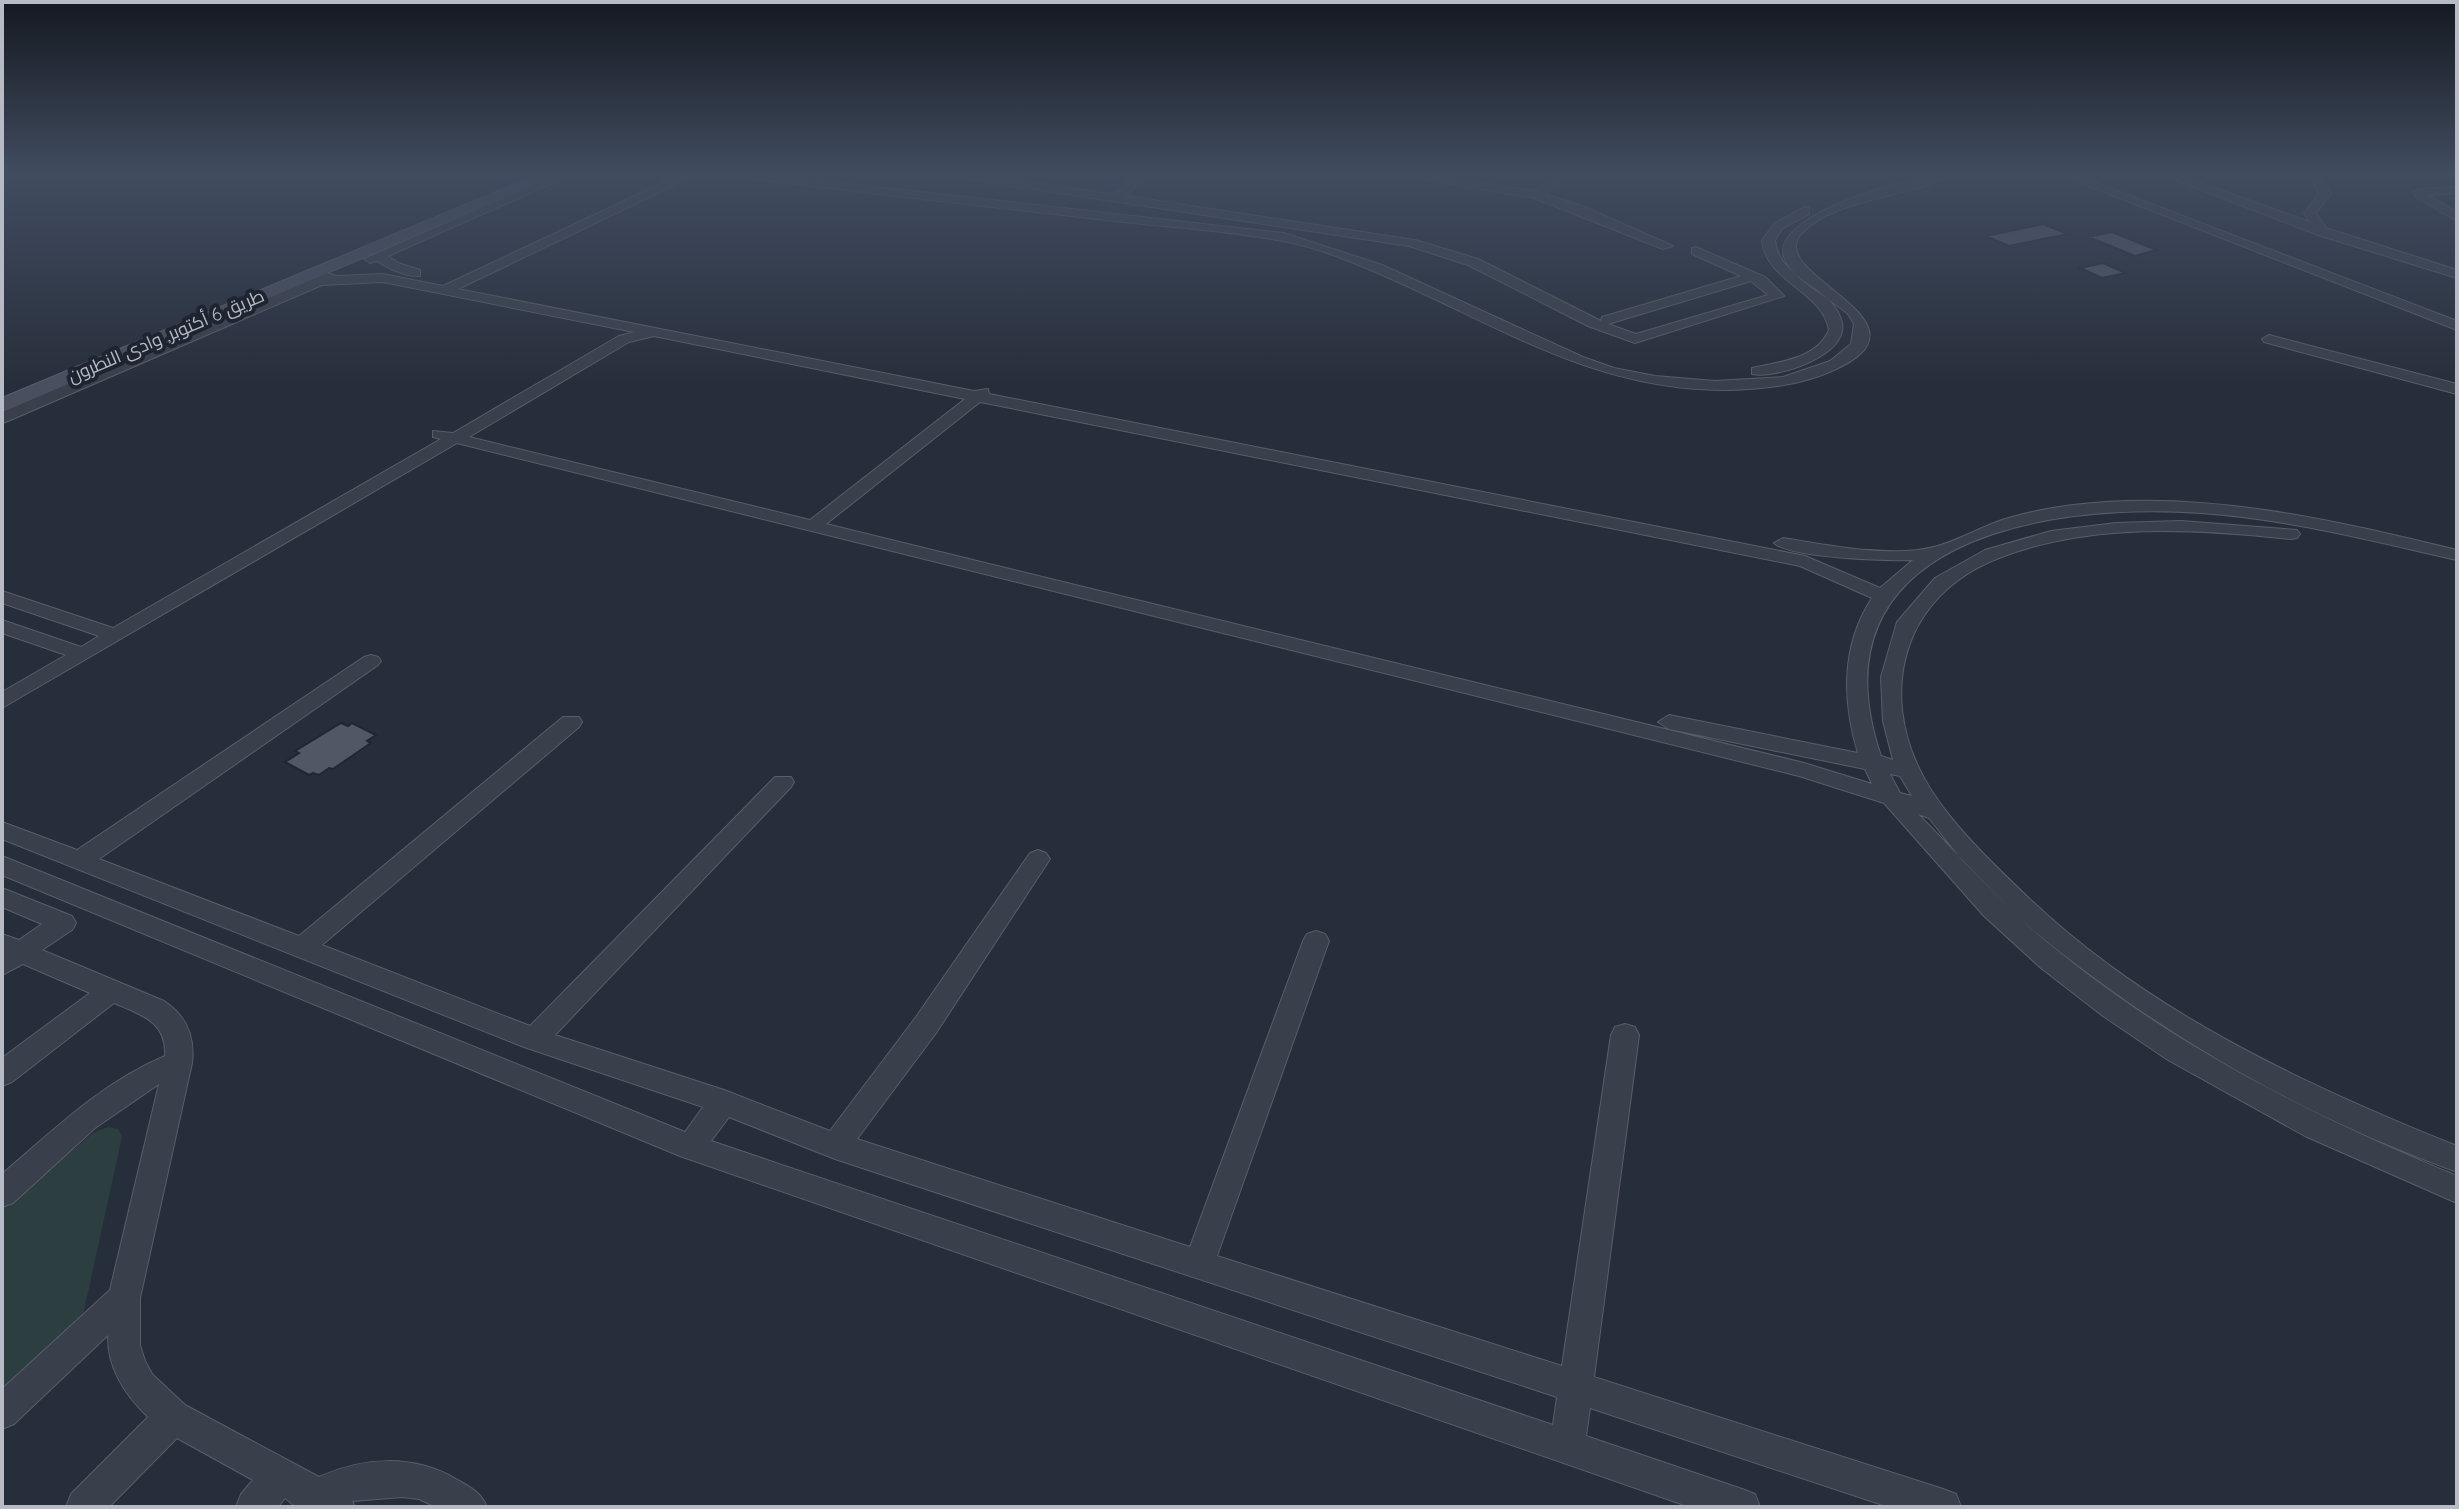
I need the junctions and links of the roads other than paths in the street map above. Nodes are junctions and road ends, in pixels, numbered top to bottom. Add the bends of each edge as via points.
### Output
1 (375, 244) edge
2 (384, 244) edge
3 (403, 244) edge
4 (527, 244) edge
5 (532, 244) edge
6 (1310, 244) edge
7 (1337, 244) edge
8 (1416, 244) edge
9 (1671, 244) edge
10 (1770, 244) edge
11 (1789, 244) edge
12 (2254, 244) edge
13 (2259, 244) edge
14 (2358, 244) edge
15 (1680, 248) junction
16 (378, 255) junction
17 (2320, 269) junction
18 (2457, 274) edge
19 (1746, 279) junction
20 (318, 281) junction
21 (443, 283) junction
22 (1767, 287) junction
23 (226, 311) junction
24 (2457, 319) edge
25 (612, 324) junction
26 (1611, 325) junction
27 (2457, 326) edge
28 (656, 332) junction
29 (2269, 339) dead end
30 (975, 389) junction
31 (2457, 389) edge
32 (2, 395) edge
33 (2, 406) edge
34 (2, 418) edge
35 (452, 433) junction
36 (811, 520) junction
37 (1936, 552) junction
38 (1820, 558) junction
39 (2448, 560) edge
40 (1884, 596) junction
41 (2, 597) edge
42 (2, 626) edge
43 (107, 632) junction
44 (75, 651) junction
45 (1858, 655) junction
46 (371, 661) dead end
47 (1892, 664) junction
48 (2, 686) edge
49 (2, 701) edge
50 (571, 722) dead end
51 (1875, 765) junction
52 (1911, 771) junction
53 (783, 782) dead end
54 (1893, 801) junction
55 (1936, 812) junction
56 (2, 830) edge
57 (1038, 859) dead end
58 (80, 860) junction
59 (2, 865) edge
60 (3, 898) edge
61 (1316, 941) dead end
62 (301, 949) junction
63 (8, 954) edge
64 (110, 992) junction
65 (1625, 1035) dead end
66 (534, 1039) junction
67 (178, 1063) junction
68 (2, 1074) edge
69 (724, 1102) junction
70 (835, 1146) junction
71 (690, 1147) junction
72 (2457, 1159) edge
73 (2457, 1190) edge
74 (2, 1193) edge
75 (1198, 1266) junction
76 (124, 1298) junction
77 (1577, 1386) junction
78 (2, 1412) edge
79 (173, 1417) junction
80 (1567, 1447) junction
81 (281, 1476) junction
82 (321, 1503) edge
83 (84, 1507) edge
84 (254, 1507) edge
85 (469, 1507) edge
86 (1742, 1507) edge
87 (1943, 1507) edge

1 - 23 street, طريق 6 أكتوبر, وادى النطرون
2 - 23 street, طريق 6 أكتوبر, وادى النطرون
3 - 16 street
4 - 21 street
5 - 21 street
6 - 11 street via 1594,366 1660,381 1743,385 1811,375 1846,358 1860,342 1856,316 1801,271
7 - 10 street via 1598,353 1649,367 1718,373 1792,363 1816,354 1834,337 1834,317 1785,275
8 - 26 street via 1473,262 1550,296 1593,323
9 - 15 street
12 - 17 street
13 - 17 street
14 - 18 street
15 - 19 street
15 - 22 street
16 - 20 street
16 - 21 street via 393,266
17 - 24 street
17 - 27 street
19 - 22 street
19 - 26 street
20 - 21 street via 373,277
20 - 23 street
21 - 25 street
21 - 30 street
22 - 26 street via 1776,297 1644,338 1631,338
23 - 32 street, طريق 6 أكتوبر, وادى النطرون
23 - 33 street, طريق 6 أكتوبر, وادى النطرون
23 - 34 street
25 - 28 street
25 - 35 street via 607,337
28 - 30 street
28 - 35 street via 624,339
29 - 31 street
30 - 36 street
30 - 38 street
35 - 36 street
35 - 43 street
36 - 51 street via 1689,727
36 - 54 street via 1804,770
37 - 38 street
37 - 39 street via 2010,522 2157,507 2234,511 2371,533
37 - 40 street via 1907,571
38 - 40 street
39 - 47 street via 2252,529 2172,525 2032,540 1977,560 1938,587 1904,625
40 - 45 street via 1872,610
41 - 43 street
42 - 44 street
43 - 44 street
44 - 48 street
44 - 49 street
45 - 47 street
45 - 51 street via 1855,686 1861,729
46 - 58 street
47 - 52 street via 1893,720
50 - 62 street
51 - 52 street
51 - 54 street
52 - 55 street
53 - 66 street
54 - 55 street
54 - 73 street via 2016,932 2119,1013 2291,1115
55 - 72 street via 1980,864 2037,918 2190,1030 2286,1085
56 - 58 street
57 - 70 street via 926,1025
58 - 62 street
59 - 71 street
60 - 63 street via 63,923
61 - 75 street
62 - 66 street
63 - 64 street
64 - 67 street via 167,1016 179,1036
64 - 68 street
65 - 77 street
66 - 69 street
67 - 74 street via 119,1094
67 - 76 street
69 - 70 street
69 - 71 street
70 - 75 street
71 - 80 street
75 - 77 street
76 - 78 street
76 - 79 street via 124,1345 130,1366 140,1386
77 - 80 street
77 - 87 street
79 - 81 street
79 - 83 street
80 - 86 street
81 - 82 street
81 - 84 street
82 - 85 street via 366,1481 410,1479 430,1484

